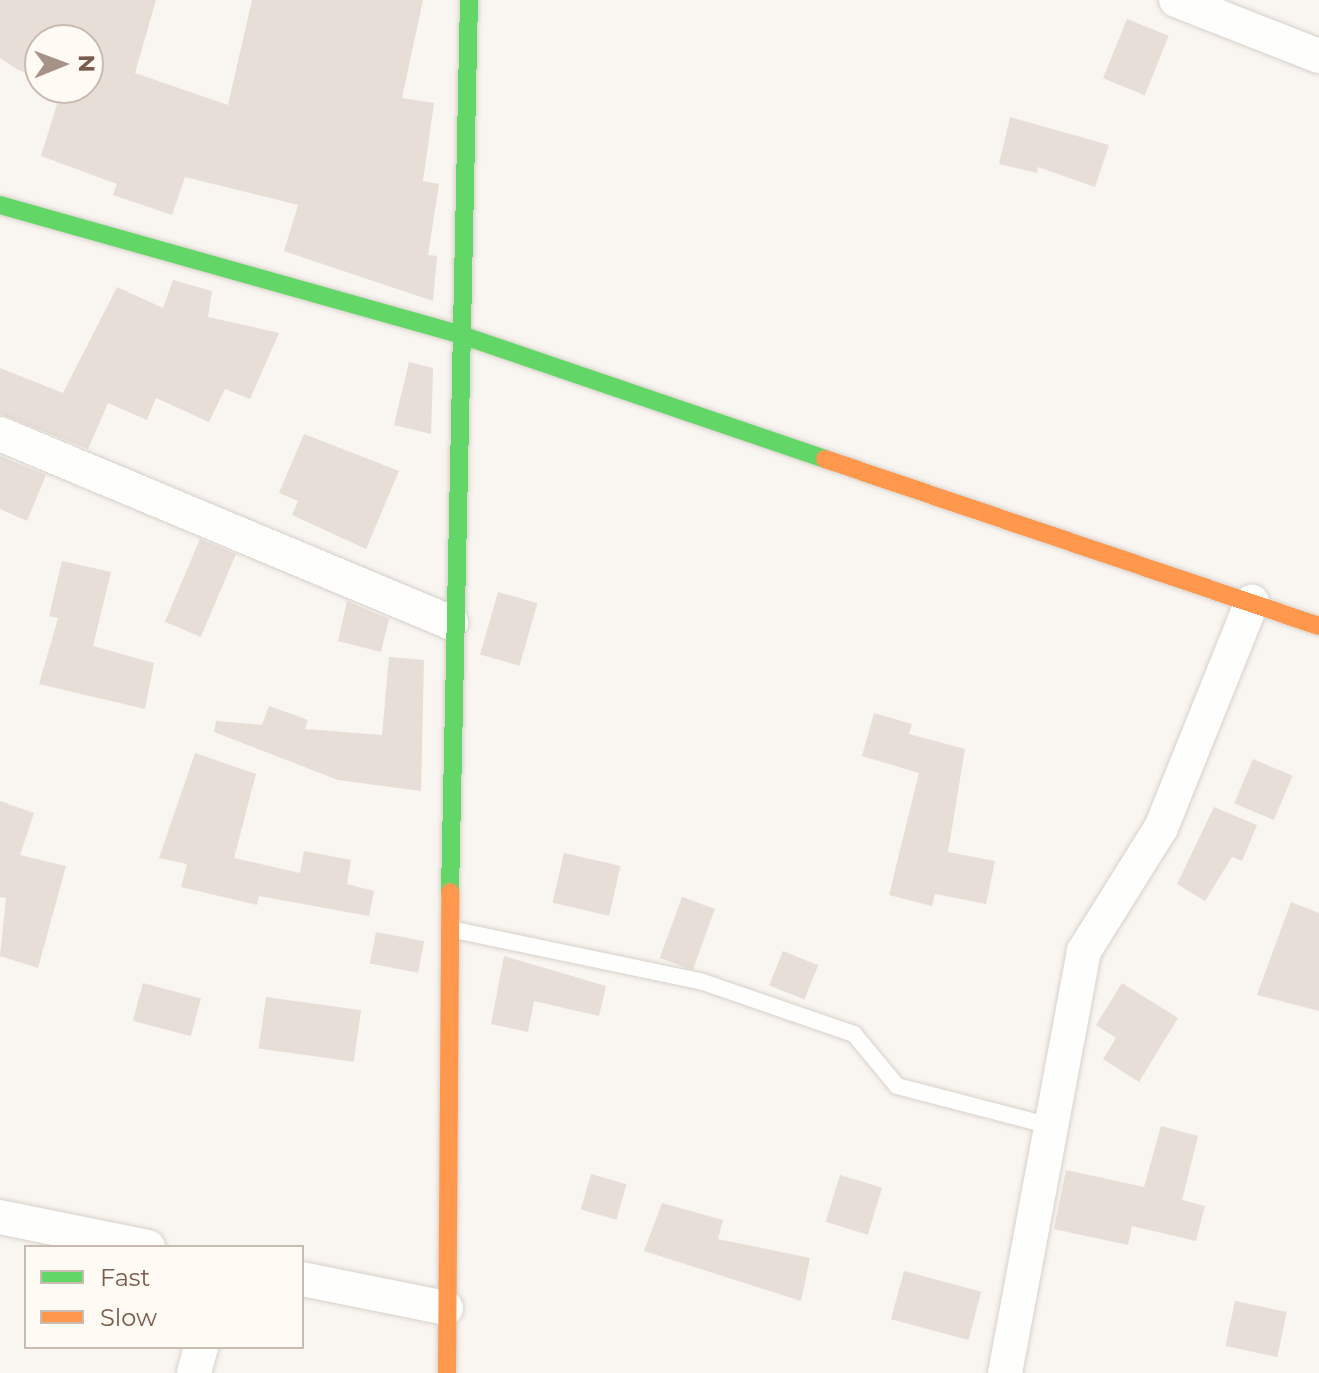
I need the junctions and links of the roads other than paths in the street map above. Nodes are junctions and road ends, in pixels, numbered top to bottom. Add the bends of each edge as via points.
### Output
1 (469, 0) edge
2 (1176, 0) edge
3 (1319, 56) edge
4 (0, 205) edge
5 (461, 335) junction
6 (0, 434) edge
7 (1252, 602) junction
8 (451, 623) junction
9 (1319, 626) edge
10 (448, 928) junction
11 (1051, 1126) junction
12 (0, 1217) edge
13 (138, 1245) edge
14 (304, 1279) edge
15 (446, 1308) junction
16 (200, 1349) edge
17 (194, 1373) edge
18 (447, 1373) edge
19 (1005, 1373) edge

1 - 5 street
2 - 3 street
4 - 5 street
5 - 7 street
5 - 8 street
6 - 8 street
7 - 9 street
7 - 11 street via 1161,828 1084,951
8 - 10 street
10 - 11 lane via 703,982 854,1034 897,1086
10 - 15 street
11 - 19 street
12 - 13 street
14 - 15 street
15 - 18 street
16 - 17 street

